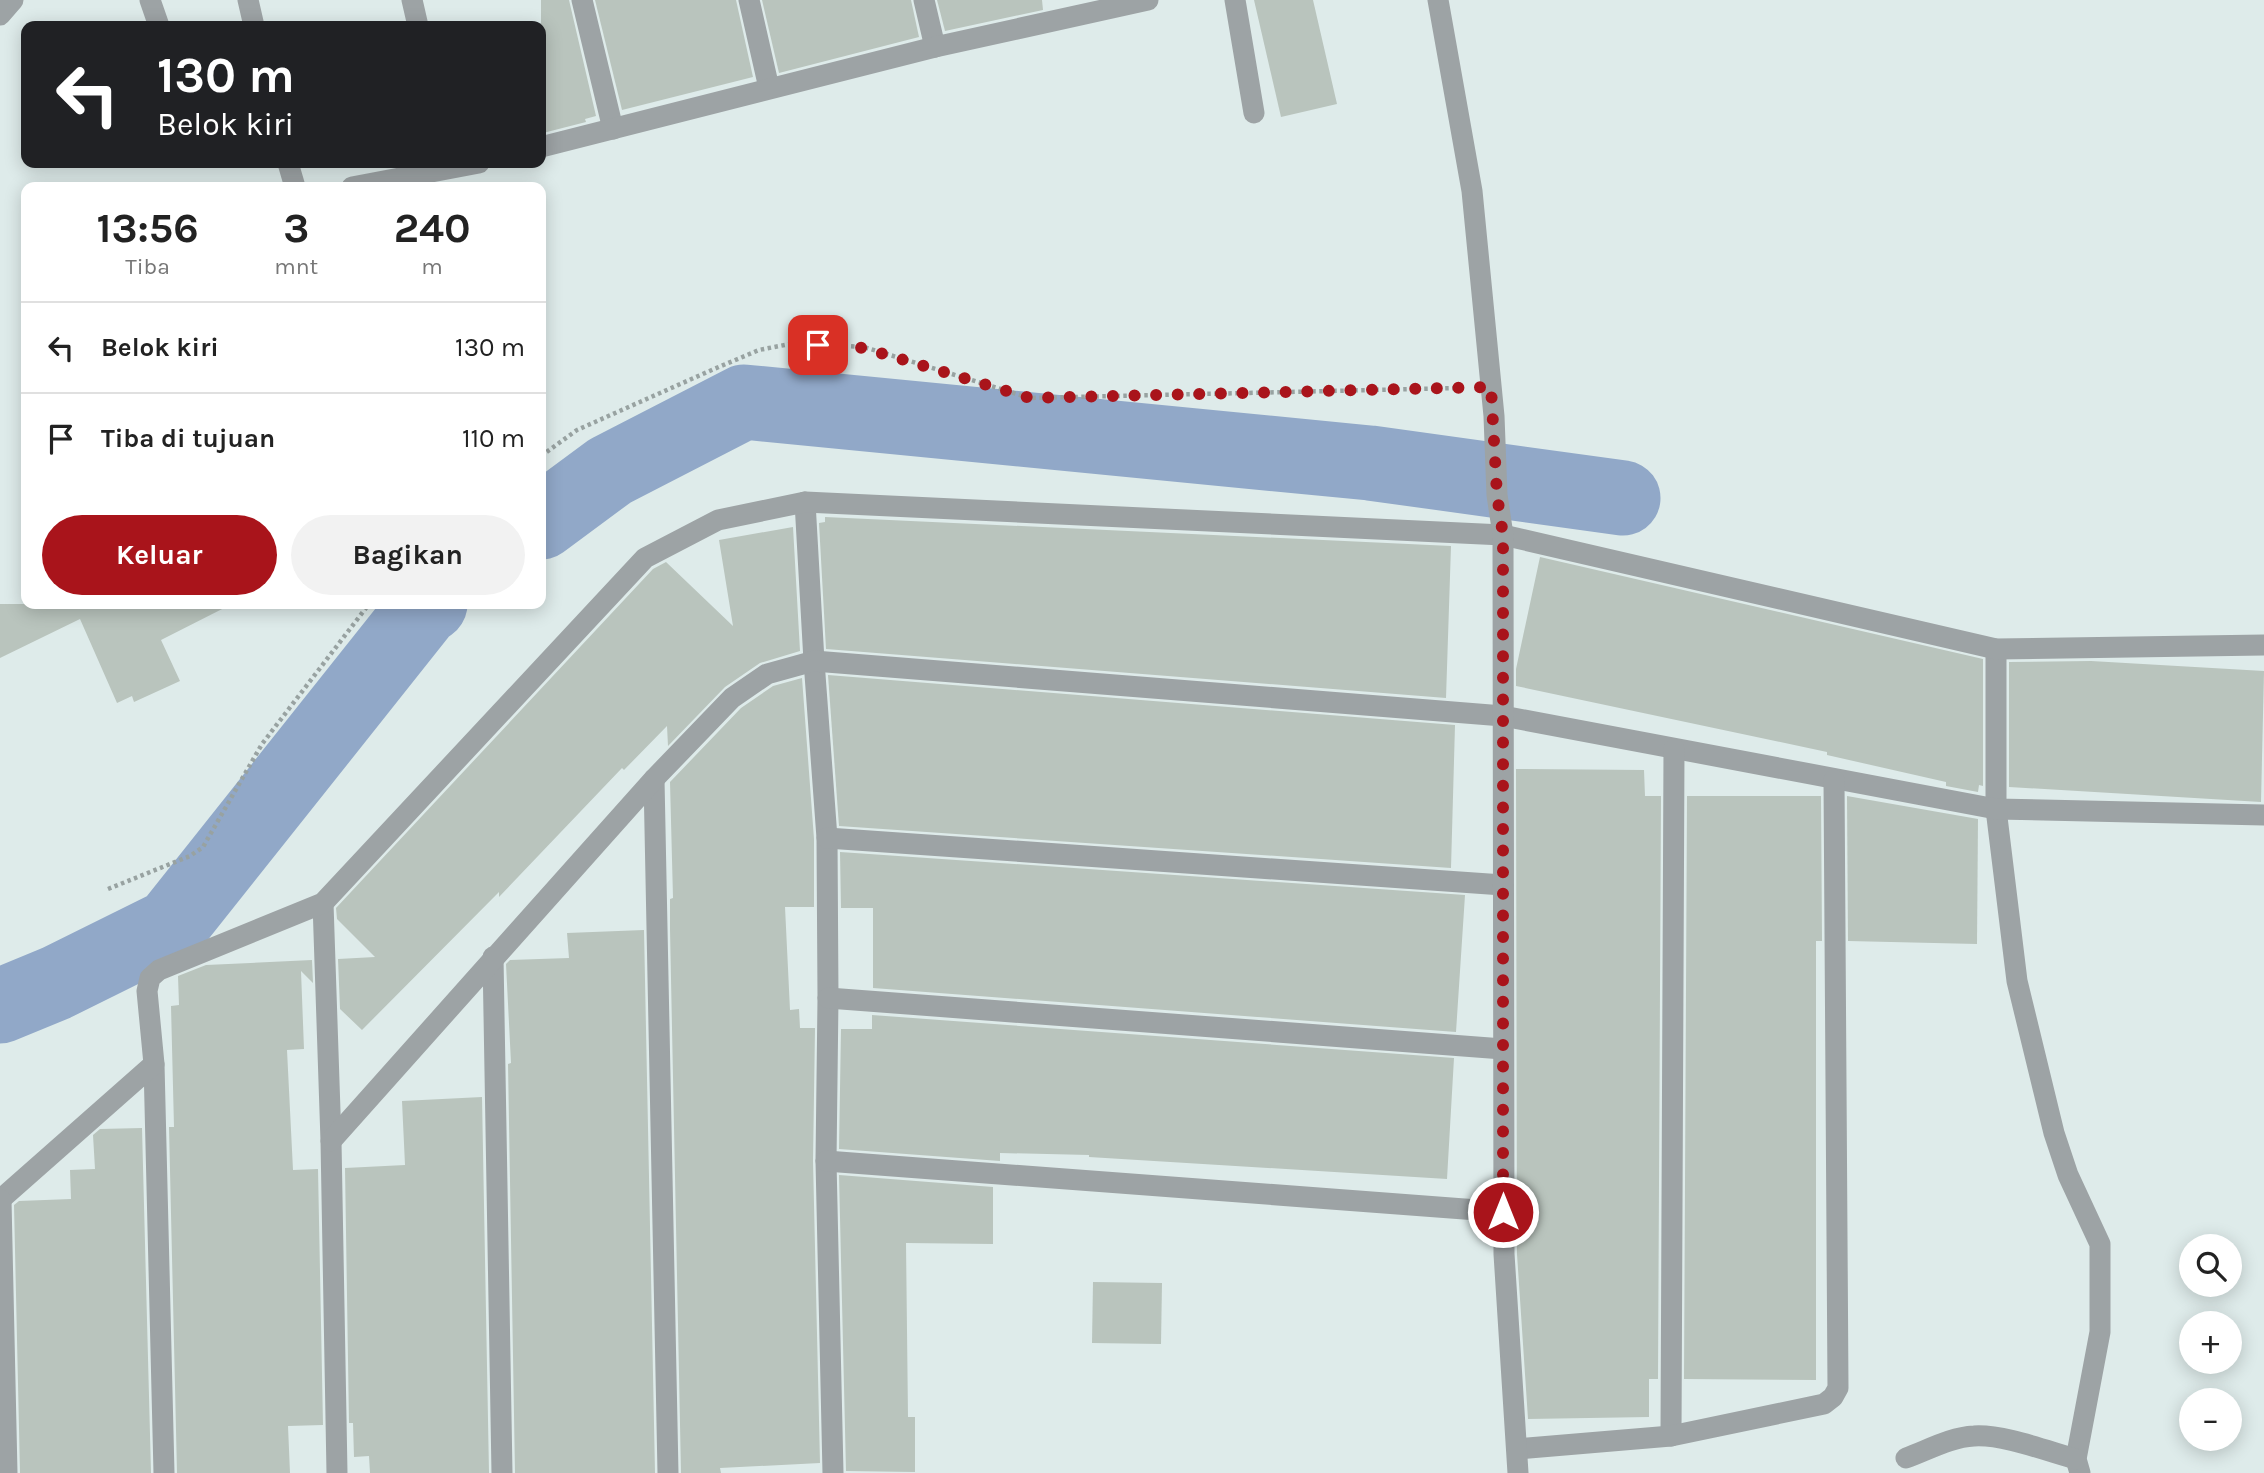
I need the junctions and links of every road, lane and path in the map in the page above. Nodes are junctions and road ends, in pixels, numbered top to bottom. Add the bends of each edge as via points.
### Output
1 (13, 0) edge
2 (150, 0) edge
3 (248, 0) edge
4 (412, 0) edge
5 (582, 0) edge
6 (749, 0) edge
7 (924, 0) edge
8 (1148, 0) edge
9 (1236, 0) edge
10 (1437, 0) edge
11 (1091, 6) edge
12 (0, 15) edge
13 (157, 21) edge
14 (253, 21) edge
15 (417, 21) edge
16 (936, 47) junction
17 (769, 88) junction
18 (1254, 113) dead end
19 (613, 129) junction
20 (546, 146) edge
21 (440, 168) edge
22 (375, 182) edge
23 (1491, 387) junction
24 (546, 452) edge
25 (805, 502) junction
26 (1503, 535) junction
27 (365, 609) edge
28 (2264, 645) edge
29 (1996, 649) junction
30 (814, 661) junction
31 (1503, 716) junction
32 (1674, 750) junction
33 (654, 779) junction
34 (1834, 780) junction
35 (1996, 809) junction
36 (2264, 814) edge
37 (827, 838) junction
38 (1503, 886) junction
39 (108, 889) dead end
40 (323, 903) junction
41 (493, 957) junction
42 (828, 998) junction
43 (1503, 1049) junction
44 (154, 1064) junction
45 (331, 1141) junction
46 (826, 1161) junction
47 (1, 1200) edge
48 (1503, 1212) junction
49 (1671, 1436) junction
50 (1517, 1449) junction
51 (1906, 1458) dead end
52 (2078, 1466) edge
53 (7, 1473) edge
54 (164, 1473) edge
55 (337, 1473) edge
56 (502, 1473) edge
57 (668, 1473) edge
58 (833, 1473) edge
59 (1518, 1473) edge

1 - 12 street
2 - 13 street
3 - 14 street
4 - 15 street
5 - 19 street
6 - 17 street
7 - 16 street
8 - 11 street
9 - 18 street
10 - 23 street via 1472,191
11 - 16 street
16 - 17 street
17 - 19 street
19 - 20 street
21 - 22 street
23 - 24 path via 1030,398 864,348 795,343 759,350 713,369 578,430
23 - 26 street
25 - 26 street
25 - 30 street
25 - 40 street via 718,520 645,558
26 - 29 street
26 - 31 street
27 - 39 path via 262,744 203,847
28 - 29 street
29 - 35 street
30 - 31 street
30 - 33 street via 767,674 732,698
30 - 37 street
31 - 32 street
31 - 38 street
32 - 34 street
32 - 49 street
33 - 41 street
33 - 57 street
34 - 35 street
34 - 49 street via 1838,1388 1824,1404
35 - 36 street
35 - 52 street via 2020,993 2054,1133 2100,1244 2100,1332
37 - 38 street
37 - 42 street
38 - 43 street
40 - 44 street via 159,970 150,978 147,991
40 - 45 street
41 - 45 street
41 - 56 street
42 - 43 street
42 - 46 street
43 - 48 street
44 - 47 street
44 - 54 street
45 - 55 street
46 - 48 street
46 - 58 street
47 - 53 street
48 - 50 street
49 - 50 street
50 - 59 street
51 - 52 street via 1960,1438 1989,1436

